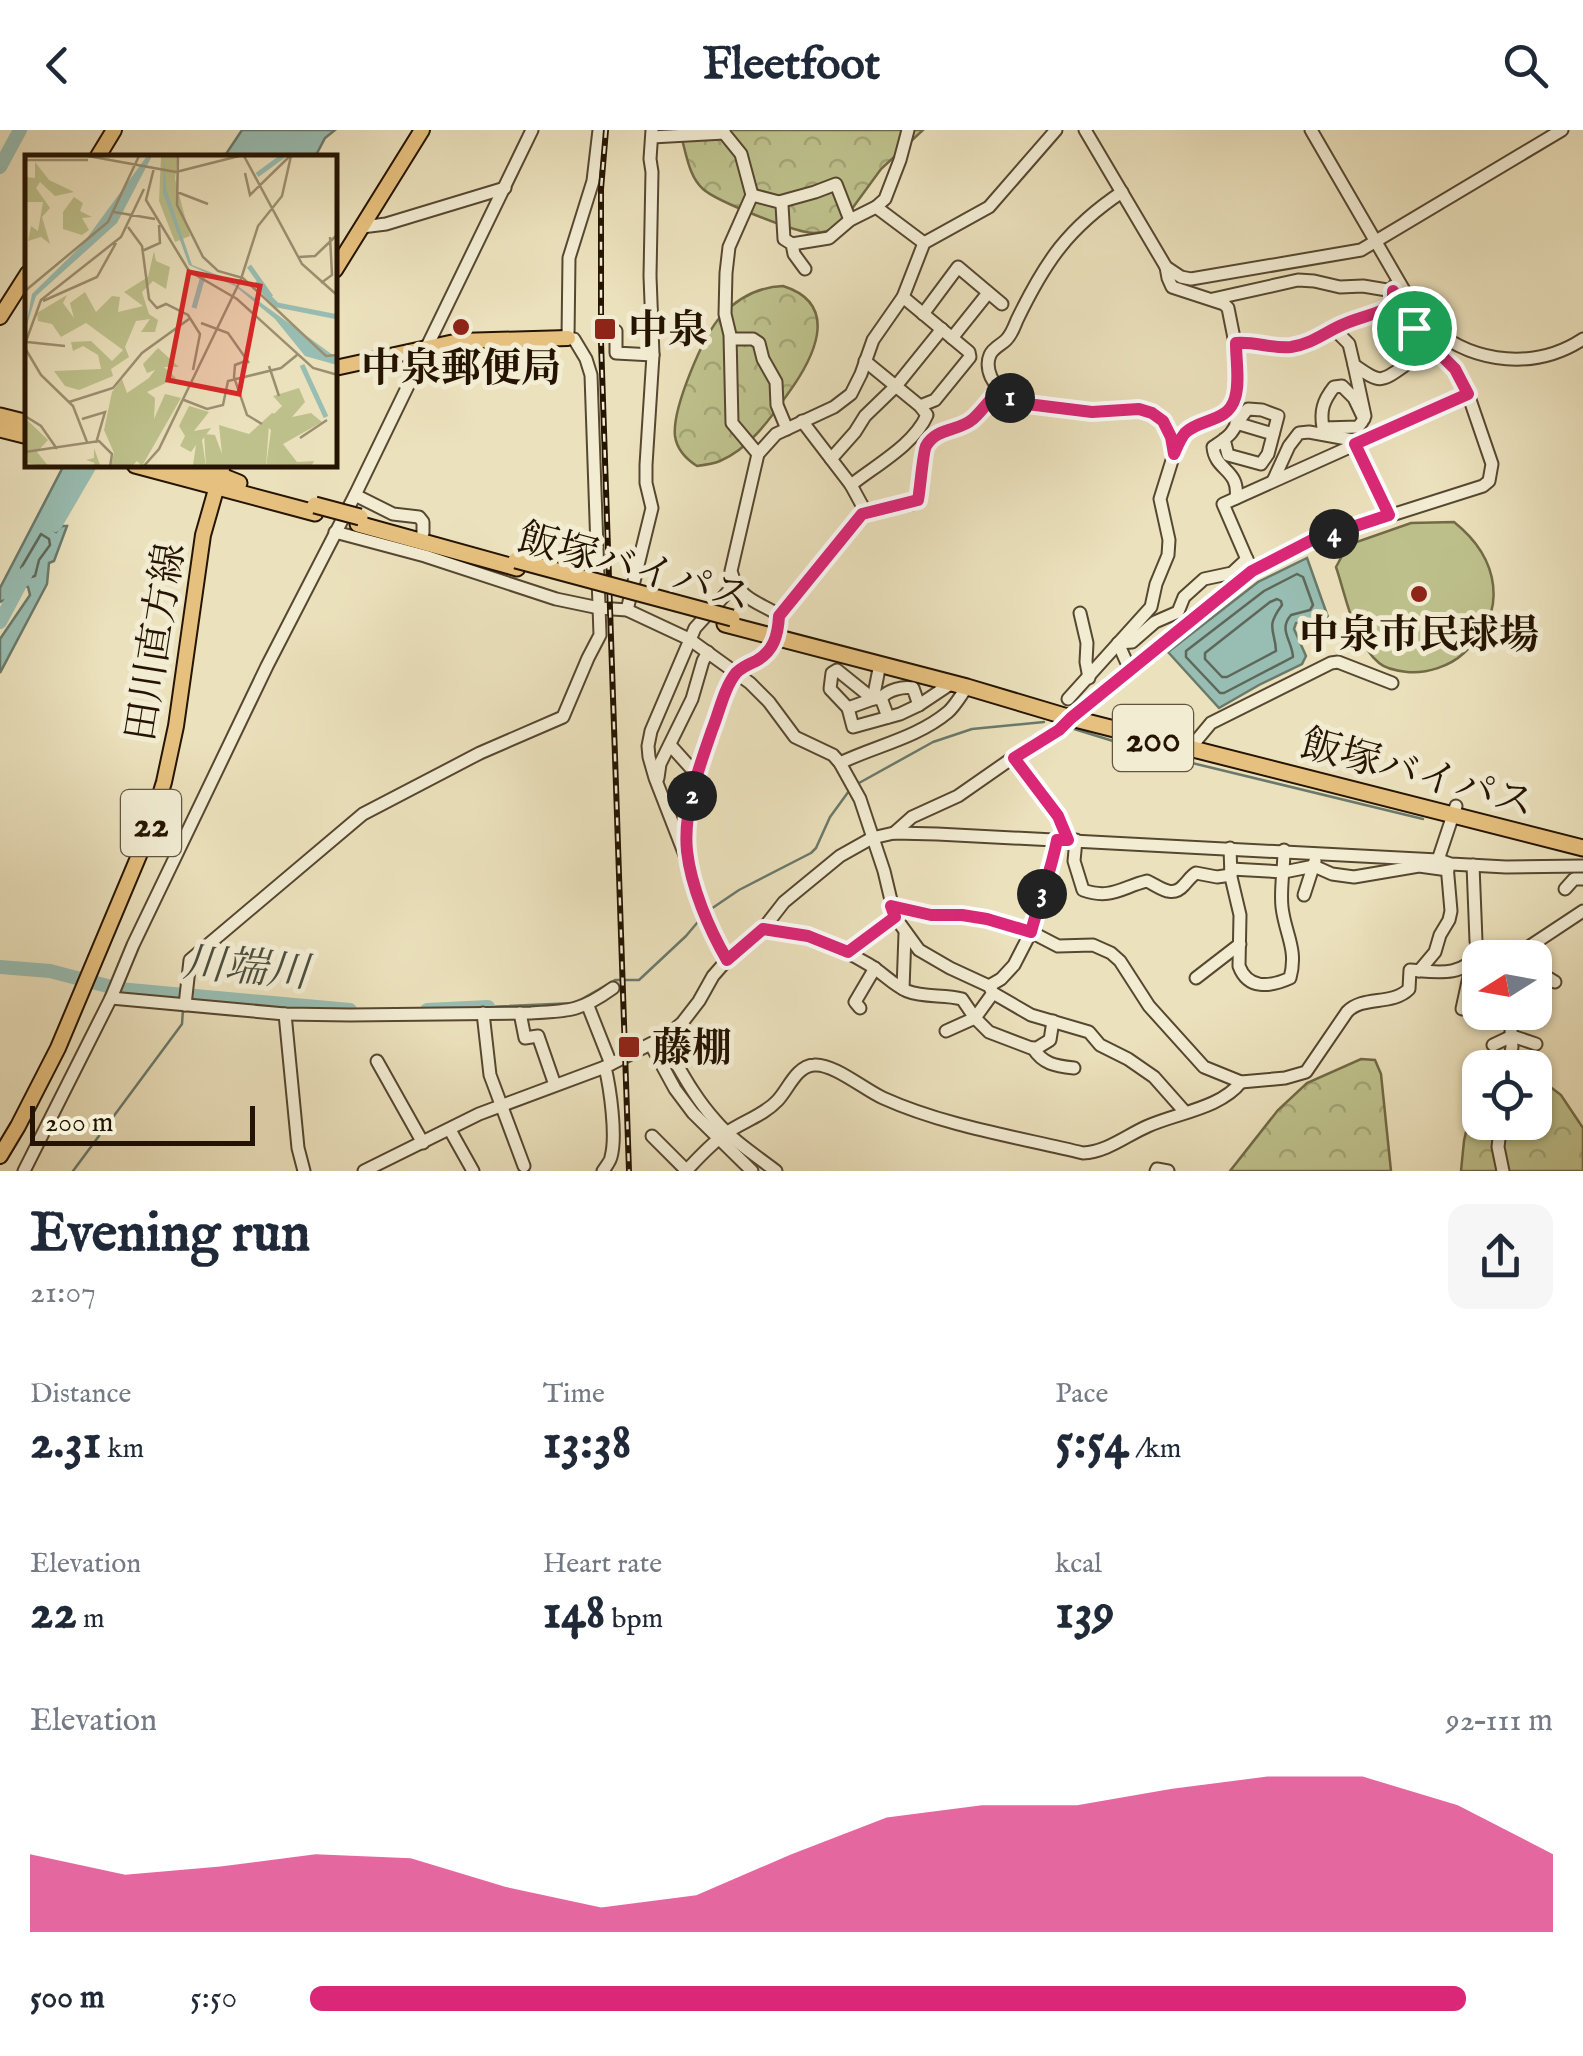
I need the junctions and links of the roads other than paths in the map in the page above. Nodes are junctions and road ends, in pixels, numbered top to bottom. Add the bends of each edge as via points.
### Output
1 (114, 130) edge
2 (422, 130) edge
3 (532, 130) edge
4 (600, 130) edge
5 (908, 130) edge
6 (1056, 130) edge
7 (1085, 130) edge
8 (1311, 130) edge
9 (1562, 130) edge
10 (724, 132) edge
11 (652, 134) edge
12 (99, 155) edge
13 (505, 188) junction
14 (1122, 192) junction
15 (752, 195) junction
16 (779, 202) junction
17 (876, 207) junction
18 (850, 220) junction
19 (362, 227) junction
20 (1377, 241) junction
21 (924, 243) junction
22 (792, 244) junction
23 (338, 265) edge
24 (1166, 267) junction
25 (804, 269) dead end
26 (25, 278) edge
27 (1397, 287) junction
28 (988, 293) junction
29 (902, 298) junction
30 (1209, 300) junction
31 (1002, 304) dead end
32 (1393, 305) junction
33 (923, 314) junction
34 (0, 317) edge
35 (1334, 329) junction
36 (614, 332) dead end
37 (947, 334) junction
38 (568, 338) junction
39 (730, 339) junction
40 (1583, 339) edge
41 (1236, 343) junction
42 (426, 346) junction
43 (653, 355) junction
44 (865, 361) junction
45 (1354, 365) junction
46 (338, 367) edge
47 (896, 386) junction
48 (1000, 390) junction
49 (1468, 394) junction
50 (920, 406) junction
51 (0, 416) edge
52 (1364, 419) junction
53 (802, 421) junction
54 (25, 423) edge
55 (1236, 423) junction
56 (0, 429) edge
57 (786, 429) junction
58 (1322, 432) junction
59 (1273, 434) junction
60 (25, 435) edge
61 (1224, 439) junction
62 (1359, 443) junction
63 (758, 454) junction
64 (1174, 454) junction
65 (832, 459) junction
66 (154, 468) edge
67 (186, 468) edge
68 (214, 477) edge
69 (1274, 481) junction
70 (850, 484) junction
71 (355, 494) junction
72 (1236, 498) junction
73 (862, 514) junction
74 (1389, 515) junction
75 (359, 520) junction
76 (335, 532) junction
77 (422, 533) junction
78 (1250, 565) junction
79 (516, 571) junction
80 (734, 584) junction
81 (599, 608) junction
82 (627, 610) junction
83 (1080, 612) dead end
84 (778, 627) junction
85 (689, 639) junction
86 (1118, 642) junction
87 (708, 652) junction
88 (880, 664) junction
89 (1130, 670) junction
90 (736, 672) junction
91 (1089, 678) junction
92 (1392, 684) dead end
93 (959, 685) junction
94 (877, 698) junction
95 (919, 705) junction
96 (848, 708) junction
97 (1073, 709) junction
98 (888, 717) junction
99 (1196, 741) junction
100 (670, 746) junction
101 (1014, 758) junction
102 (840, 764) junction
103 (698, 776) junction
104 (657, 782) junction
105 (1456, 810) junction
106 (894, 833) junction
107 (872, 838) junction
108 (1583, 839) edge
109 (1067, 840) junction
110 (1230, 848) junction
111 (1583, 848) edge
112 (1284, 850) junction
113 (1318, 852) junction
114 (1422, 863) junction
115 (1444, 864) junction
116 (1473, 865) junction
117 (1314, 866) junction
118 (1583, 866) edge
119 (690, 868) junction
120 (1231, 872) junction
121 (1284, 872) junction
122 (1583, 879) edge
123 (1565, 889) dead end
124 (1304, 895) dead end
125 (1583, 911) edge
126 (893, 912) junction
127 (763, 929) junction
128 (1031, 932) junction
129 (905, 934) junction
130 (1476, 940) edge
131 (1539, 940) edge
132 (1240, 944) junction
133 (848, 952) junction
134 (727, 960) junction
135 (875, 968) junction
136 (1462, 968) edge
137 (1419, 971) junction
138 (1196, 978) dead end
139 (1552, 980) edge
140 (1555, 982) dead end
141 (613, 988) dead end
142 (903, 989) junction
143 (992, 990) junction
144 (111, 998) junction
145 (186, 1005) junction
146 (588, 1006) junction
147 (860, 1008) dead end
148 (520, 1013) junction
149 (284, 1014) junction
150 (483, 1014) junction
151 (976, 1018) junction
152 (1053, 1021) junction
153 (1512, 1030) edge
154 (946, 1032) dead end
155 (1512, 1036) junction
156 (657, 1042) junction
157 (1536, 1044) dead end
158 (1493, 1045) dead end
159 (1033, 1048) junction
160 (1511, 1050) edge
161 (377, 1061) dead end
162 (608, 1065) junction
163 (1074, 1068) dead end
164 (1241, 1082) junction
165 (555, 1085) junction
166 (501, 1105) junction
167 (1185, 1112) junction
168 (450, 1130) junction
169 (652, 1136) dead end
170 (722, 1136) junction
171 (1499, 1140) edge
172 (423, 1143) junction
173 (0, 1156) edge
174 (524, 1166) dead end
175 (769, 1169) edge
176 (24, 1171) edge
177 (304, 1171) edge
178 (364, 1171) edge
179 (474, 1171) edge
180 (604, 1171) edge
181 (686, 1171) edge
182 (752, 1171) edge
183 (1156, 1171) edge
184 (1168, 1171) edge
185 (1503, 1171) edge

1 - 12 main road
2 - 19 main road
3 - 13 street
4 - 38 street via 570,258
5 - 17 street via 885,199
6 - 21 street via 989,208
7 - 14 street
8 - 20 street
9 - 20 street
10 - 11 street
10 - 15 street via 741,154
11 - 43 street
13 - 19 street
13 - 42 street
14 - 24 street
14 - 48 street via 1062,242 1010,337 988,358
15 - 16 street
15 - 39 street via 729,248
16 - 18 street via 836,184
16 - 22 street via 784,239
17 - 18 street
17 - 21 street
18 - 22 street via 829,238
19 - 23 main road
20 - 24 street via 1361,250 1191,279
20 - 27 street
21 - 29 street
22 - 25 street
24 - 30 street via 1172,287
26 - 34 main road
27 - 30 street via 1298,280
27 - 32 street
27 - 40 street via 1430,326 1476,353 1536,359
27 - 49 street via 1414,328 1455,369
28 - 31 street
28 - 33 street via 958,267
28 - 37 street
29 - 33 street
29 - 44 street
30 - 41 street via 1228,308
32 - 35 street
32 - 45 street via 1404,366 1379,381
33 - 37 street
35 - 41 street via 1291,347
35 - 45 street via 1349,344
36 - 43 street via 616,353
37 - 47 street
37 - 50 street via 970,357 935,400
38 - 42 main road
38 - 81 street via 574,338 591,374
39 - 57 street via 759,343
39 - 63 street via 732,422
41 - 64 street via 1233,405 1183,435
42 - 46 main road
42 - 71 street
43 - 82 street via 646,465 652,508
44 - 47 street
44 - 53 street via 850,394
45 - 52 street
47 - 50 street
47 - 65 street
48 - 64 street via 1019,403 1152,413 1163,421
48 - 73 street via 973,419 926,445 918,500
49 - 62 street
49 - 74 street via 1492,464 1489,481
50 - 70 street via 926,421 910,440
51 - 54 highway
52 - 58 street via 1358,427
52 - 58 street via 1350,392 1334,387 1323,404
53 - 57 street
53 - 65 street
55 - 59 street
55 - 59 street via 1248,409 1262,410 1278,416
55 - 61 street
56 - 60 highway
57 - 63 street
58 - 62 street
58 - 69 street via 1299,433
59 - 61 street via 1261,464 1228,455
61 - 72 street via 1213,452 1235,480
62 - 69 street
62 - 74 street
63 - 80 street via 731,564
64 - 86 street via 1160,499 1168,555 1151,608
65 - 70 street
66 - 68 highway, 200
67 - 68 highway, 200
68 - 75 highway, 200, bridge
68 - 173 main road, 田川直方線 / 22 via 176,726 148,834 58,1048
69 - 72 street
70 - 73 street
71 - 76 street
71 - 77 street via 393,514 418,517
72 - 78 street via 1223,504
73 - 84 street
74 - 78 street
75 - 77 highway, 200
75 - 79 highway, 飯塚バイパス / 200
76 - 79 street via 466,571
76 - 144 street
77 - 79 highway, 200
78 - 86 street via 1204,579 1178,612 1132,642
78 - 89 street
79 - 81 street via 556,599
79 - 84 highway, 200, bridge
80 - 84 street
80 - 85 street
81 - 82 street
81 - 145 street via 600,636 563,718 363,814 190,960
82 - 85 street
83 - 91 street
84 - 88 highway, 飯塚バイパス / 200
84 - 90 street via 770,651
84 - 97 highway, 200
85 - 87 street
85 - 104 street via 651,731 649,758
86 - 89 street
86 - 91 street
87 - 90 street
87 - 100 street
88 - 93 highway, 飯塚バイパス / 200
88 - 94 street
89 - 97 street
90 - 102 street via 770,702 795,737
90 - 103 street
91 - 97 street
92 - 99 street via 1331,664 1211,723
93 - 95 street
93 - 97 highway, 飯塚バイパス / 200
93 - 102 street via 949,712
94 - 95 street via 905,686 913,688
94 - 96 street
94 - 96 street via 837,670 830,689
94 - 98 street
95 - 98 street
96 - 98 street via 853,728
97 - 99 highway, 200
97 - 101 street via 1059,730
97 - 105 highway, 飯塚バイパス / 200
99 - 105 highway, 200
100 - 103 street
100 - 104 street
101 - 106 street
101 - 109 street via 1058,816
102 - 107 street
103 - 119 street via 687,822
104 - 119 street
105 - 108 highway, 200
105 - 111 highway, 飯塚バイパス / 200
105 - 115 street
106 - 107 street
106 - 109 street
107 - 126 street
107 - 127 street via 815,875
109 - 110 street
109 - 120 street via 1083,890 1092,893 1107,895 1147,880 1174,892 1196,874
109 - 128 street
110 - 112 street
110 - 120 street
112 - 113 street
112 - 121 street
113 - 114 street
113 - 117 street
114 - 115 street
114 - 117 street via 1354,877
115 - 116 street
115 - 137 street via 1449,920
116 - 118 street
116 - 130 street
117 - 121 street
117 - 124 street
119 - 134 street
120 - 121 street
120 - 132 street
121 - 132 street via 1282,908 1294,952 1290,978 1261,986 1249,981 1240,966
122 - 123 street
125 - 131 street
126 - 128 street via 962,915
126 - 129 street
126 - 133 street
127 - 133 street
127 - 134 street
128 - 143 street
128 - 164 street via 1058,946 1093,945 1112,953 1204,1067
129 - 142 street
129 - 143 street via 919,950
132 - 138 street
133 - 135 street
134 - 156 street via 682,1022
135 - 142 street
135 - 147 street via 855,1002
136 - 137 street
137 - 164 street via 1410,970 1401,997 1350,1008 1306,1072
139 - 140 street
141 - 146 street
142 - 151 street via 957,997
143 - 151 street
143 - 152 street
144 - 145 street
144 - 176 street
145 - 149 street
146 - 148 street
146 - 162 street
148 - 150 street
148 - 165 street via 525,1038 538,1036
149 - 150 street
149 - 177 street
150 - 166 street
151 - 154 street
151 - 159 street via 989,1032
152 - 159 street via 1050,1040
152 - 167 street via 1089,1032 1154,1077
153 - 155 street
155 - 157 street
155 - 158 street
155 - 160 street
156 - 162 street
156 - 170 street
159 - 163 street via 1049,1064
161 - 172 street
162 - 165 street
162 - 180 street via 612,1144
164 - 167 street
165 - 166 street
166 - 168 street
166 - 174 street
167 - 170 street via 1083,1153 918,1111 818,1064 801,1071 764,1112
168 - 172 street
168 - 179 street
169 - 181 street
170 - 175 street
170 - 181 street
170 - 182 street
171 - 185 street
172 - 178 street
183 - 184 street

